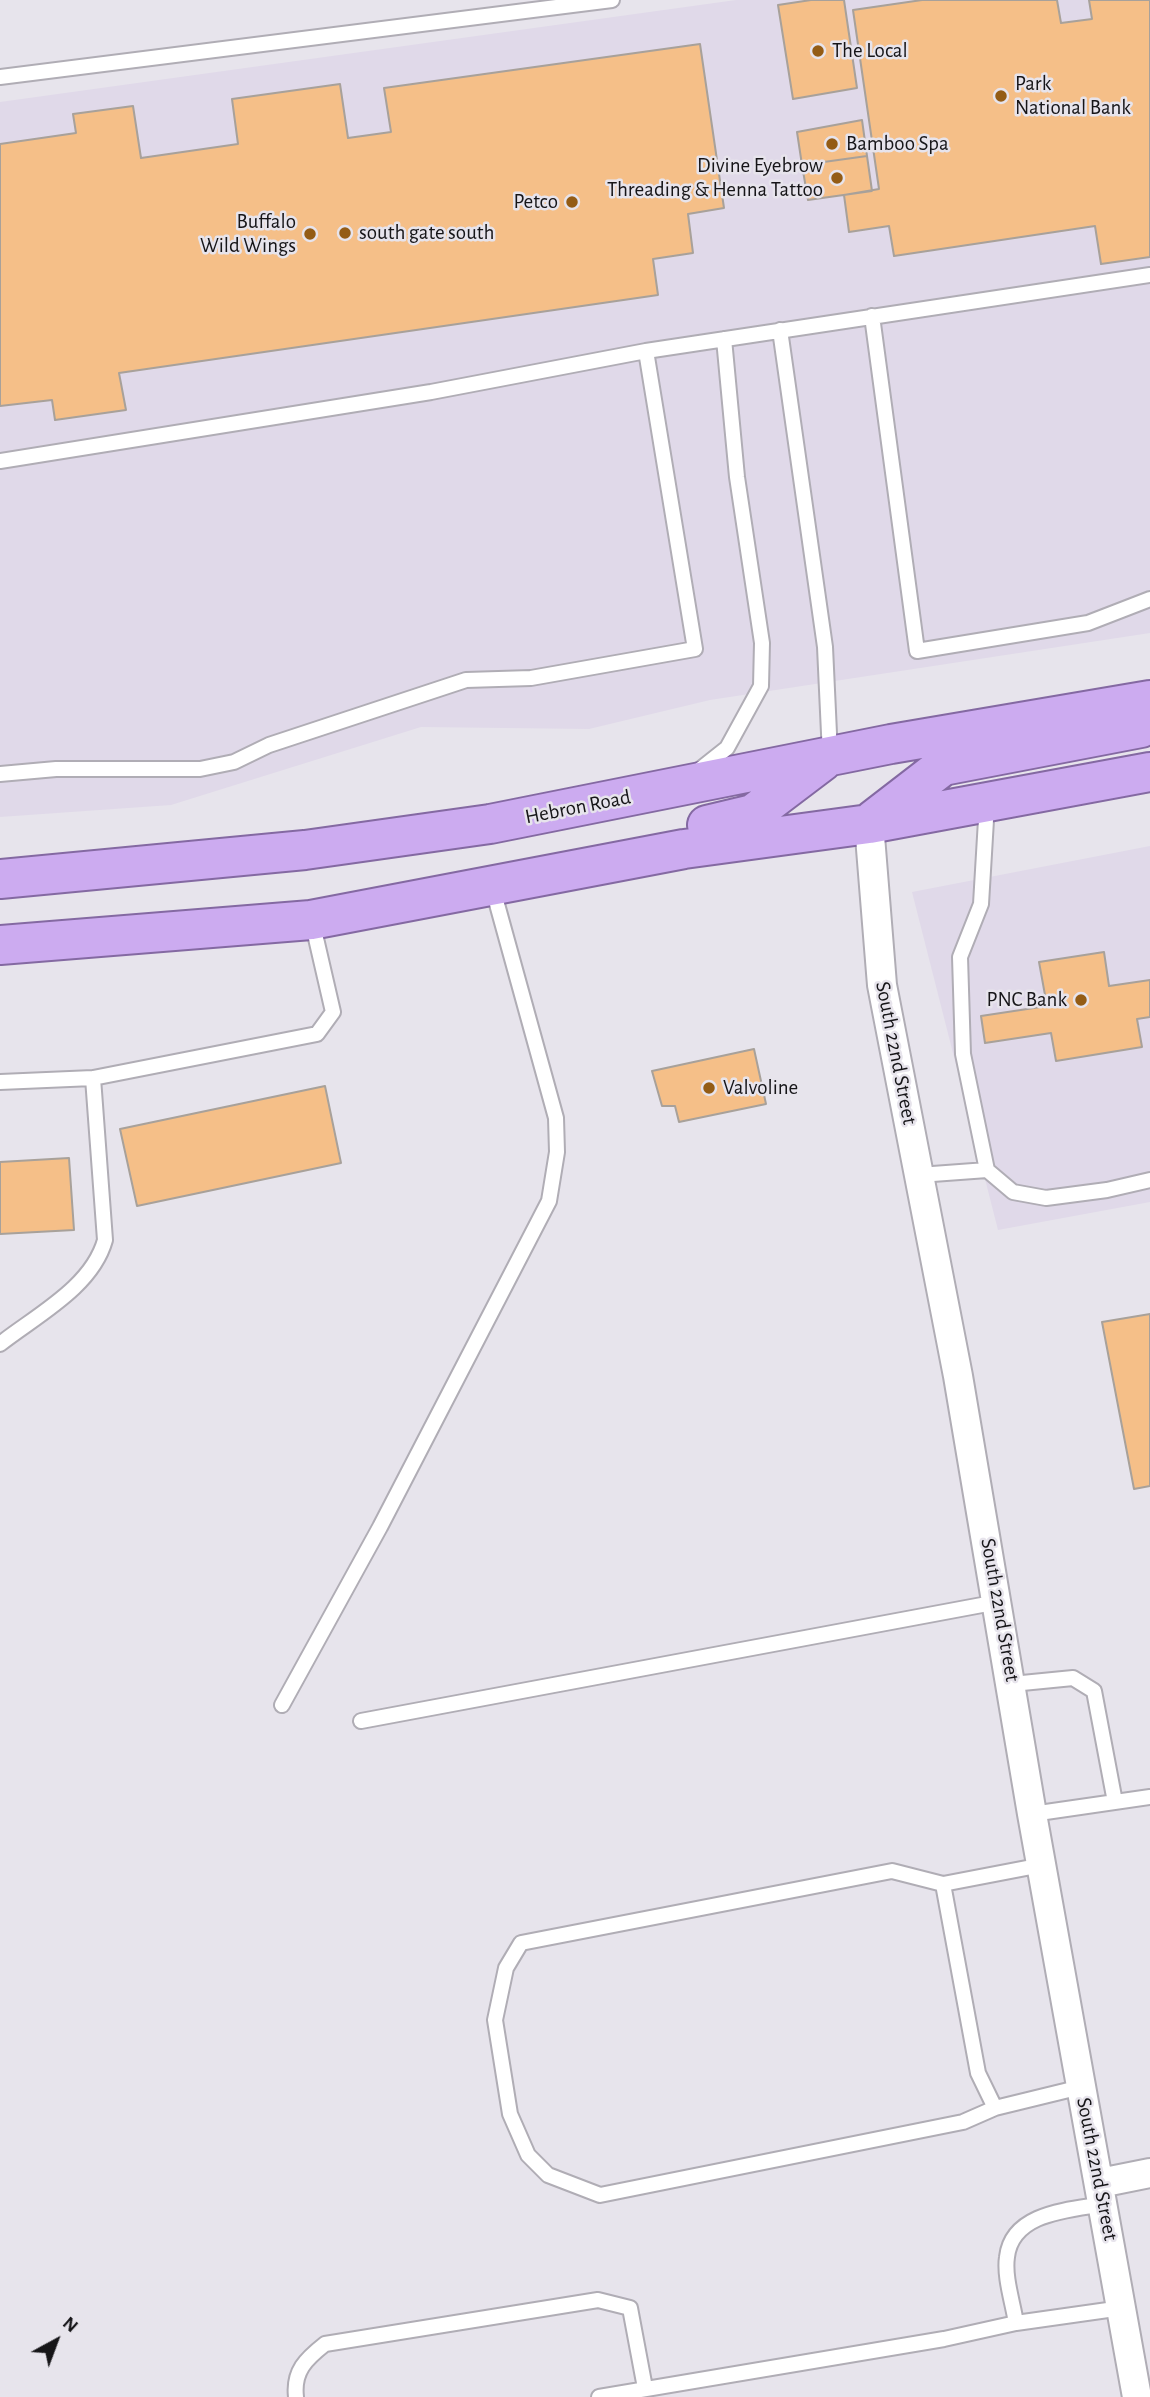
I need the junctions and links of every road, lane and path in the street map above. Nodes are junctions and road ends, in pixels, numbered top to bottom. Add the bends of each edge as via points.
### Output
1 (612, 0) edge
2 (0, 77) edge
3 (1150, 275) edge
4 (872, 316) junction
5 (780, 330) junction
6 (724, 339) junction
7 (646, 351) junction
8 (0, 461) edge
9 (1150, 599) edge
10 (1150, 700) edge
11 (1150, 726) edge
12 (830, 756) junction
13 (1150, 772) edge
14 (0, 774) edge
15 (679, 786) junction
16 (987, 802) junction
17 (869, 824) junction
18 (0, 879) edge
19 (492, 886) junction
20 (381, 906) junction
21 (311, 919) junction
22 (0, 945) edge
23 (93, 1078) junction
24 (0, 1082) edge
25 (987, 1170) junction
26 (919, 1175) junction
27 (1150, 1180) edge
28 (0, 1344) edge
29 (998, 1602) junction
30 (1012, 1684) junction
31 (282, 1705) dead end
32 (361, 1721) dead end
33 (1150, 1797) edge
34 (1115, 1802) junction
35 (1032, 1814) junction
36 (1042, 1865) junction
37 (943, 1884) junction
38 (1081, 2087) junction
39 (995, 2108) junction
40 (1150, 2173) edge
41 (1102, 2194) junction
42 (1122, 2308) junction
43 (1016, 2322) junction
44 (645, 2388) junction
45 (296, 2397) edge
46 (599, 2397) edge
47 (1137, 2397) edge

1 - 2 lane
3 - 4 lane
4 - 5 lane
4 - 9 lane via 917,651 1088,623
5 - 6 lane
5 - 12 lane via 825,647
6 - 7 lane
6 - 15 lane via 737,477 762,643 761,686 727,748
7 - 8 lane via 430,392
7 - 14 lane via 695,649 531,678 466,680 269,745 234,762 200,769 56,769
10 - 12 highway, Hebron Road
11 - 17 highway via 943,766
12 - 15 highway, Hebron Road
12 - 20 highway via 753,814 685,830 423,873
13 - 16 highway
15 - 18 highway, Hebron Road via 489,824 318,848
16 - 17 highway
16 - 25 lane via 981,904 960,957 963,1054
17 - 19 highway via 684,849
17 - 26 street, South 22nd Street via 882,985
19 - 20 highway
19 - 31 lane via 556,1118 557,1152 549,1201
20 - 21 highway
21 - 22 highway
21 - 23 lane via 333,1012 317,1034
23 - 24 lane
23 - 28 lane via 105,1240 100,1260 82,1281
25 - 26 lane
25 - 27 lane via 1013,1192 1046,1198
26 - 29 street, South 22nd Street
29 - 30 street, South 22nd Street
29 - 32 lane
30 - 34 lane via 1073,1678 1094,1691
30 - 35 street, South 22nd Street
33 - 34 lane
34 - 35 lane
35 - 36 street, South 22nd Street
36 - 37 lane
36 - 38 street, South 22nd Street
37 - 39 lane via 978,2073
37 - 39 lane via 892,1871 521,1943 506,1968 495,2021 510,2114 528,2155 548,2175 600,2195 963,2122
38 - 39 lane
38 - 41 street, South 22nd Street
40 - 41 street
41 - 42 street, South 22nd Street
41 - 43 lane via 1039,2216 1017,2235 1007,2257
42 - 43 lane
42 - 47 street, South 22nd Street
43 - 44 lane via 944,2339
44 - 45 lane via 629,2308 598,2300 325,2344 303,2361 294,2383
44 - 46 lane

